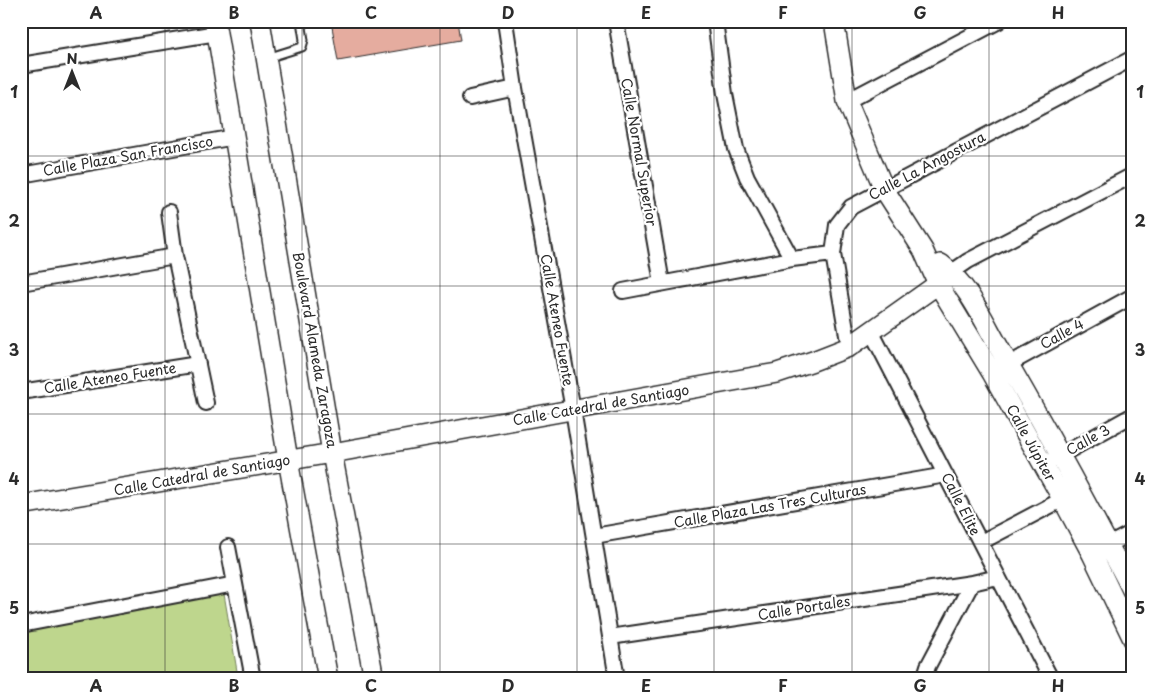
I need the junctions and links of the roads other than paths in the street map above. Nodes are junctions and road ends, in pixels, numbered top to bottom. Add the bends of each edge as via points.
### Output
1 (260, 21) edge
2 (301, 21) edge
3 (505, 21) edge
4 (616, 21) edge
5 (715, 21) edge
6 (834, 21) edge
7 (999, 21) edge
8 (216, 27) edge
9 (266, 58) junction
10 (1133, 58) edge
11 (21, 65) edge
12 (515, 88) junction
13 (470, 98) dead end
14 (847, 102) junction
15 (235, 137) junction
16 (21, 175) edge
17 (1133, 175) edge
18 (884, 189) junction
19 (169, 212) dead end
20 (833, 254) junction
21 (176, 256) junction
22 (792, 259) junction
23 (945, 278) junction
24 (21, 283) edge
25 (662, 283) junction
26 (622, 291) dead end
27 (1133, 296) edge
28 (871, 331) junction
29 (849, 347) junction
30 (198, 364) junction
31 (1000, 368) junction
32 (21, 392) edge
33 (206, 403) dead end
34 (572, 410) junction
35 (1133, 415) edge
36 (332, 453) junction
37 (1059, 456) junction
38 (288, 460) junction
39 (1043, 465) junction
40 (946, 475) junction
41 (1071, 495) junction
42 (21, 506) edge
43 (1133, 532) edge
44 (594, 536) junction
45 (981, 542) junction
46 (1108, 545) junction
47 (228, 547) dead end
48 (1092, 554) junction
49 (998, 577) junction
50 (972, 583) junction
51 (235, 584) junction
52 (1133, 592) edge
53 (1125, 600) edge
54 (21, 625) edge
55 (610, 637) junction
56 (1133, 639) edge
57 (1048, 678) edge
58 (253, 679) edge
59 (328, 679) edge
60 (374, 679) edge
61 (617, 679) edge
62 (924, 679) edge

1 - 9 street, Boulevard Alameda Zaragoza
2 - 9 lane via 302,47
3 - 12 street, Calle Ateneo Fuente
4 - 25 street, Calle Normal Superior
5 - 22 street via 736,149
6 - 14 street, Calle Júpiter
7 - 14 street
8 - 11 street
8 - 15 street
9 - 36 street, Boulevard Alameda Zaragoza
10 - 18 street, Calle La Angostura
12 - 13 street
12 - 34 street, Calle Ateneo Fuente
14 - 18 street, Calle Júpiter
15 - 16 street, Calle Plaza San Francisco
15 - 38 street
17 - 23 street, Calle Catedral de Santiago via 968,261
18 - 20 street, Calle La Angostura via 851,207 837,225
18 - 23 street, Calle Júpiter
19 - 21 street, Calle Ateneo Fuente
20 - 22 street
20 - 29 street, Calle La Angostura
21 - 24 street
21 - 30 street, Calle Ateneo Fuente
22 - 25 street
23 - 28 street, Calle Catedral de Santiago
23 - 31 street, Calle Júpiter via 971,300
25 - 26 street
27 - 31 street, Calle 4
28 - 29 street, Calle Catedral de Santiago
28 - 40 street, Calle Elite
29 - 34 street, Calle Catedral de Santiago via 777,373
30 - 32 street, Calle Ateneo Fuente
30 - 33 street, Calle Ateneo Fuente
31 - 37 street, Calle Júpiter
31 - 39 street, Calle Júpiter
34 - 36 street, Calle Catedral de Santiago
34 - 44 street, Calle Ateneo Fuente
35 - 37 street, Calle 3
36 - 38 street, Calle Catedral de Santiago
36 - 60 street, Boulevard Alameda Zaragoza
37 - 39 street, Calle 3
37 - 41 street, Calle Júpiter
38 - 42 street, Calle Catedral de Santiago
38 - 59 street
39 - 41 street, Calle Júpiter
40 - 44 street, Calle Plaza Las Tres Culturas
40 - 45 street, Calle Elite
41 - 45 street
41 - 46 street, Calle Júpiter
41 - 48 street, Calle Júpiter
43 - 46 street
44 - 55 street, Calle Ateneo Fuente
45 - 49 street, Calle Elite
46 - 48 street
46 - 52 street, Calle Júpiter
47 - 51 street
48 - 53 street, Calle Júpiter
49 - 50 street, Calle Portales
49 - 57 street, Calle Elite
50 - 55 street, Calle Portales
50 - 62 street
51 - 54 street
51 - 58 street
53 - 56 street, Calle Júpiter
55 - 61 street, Calle Ateneo Fuente

